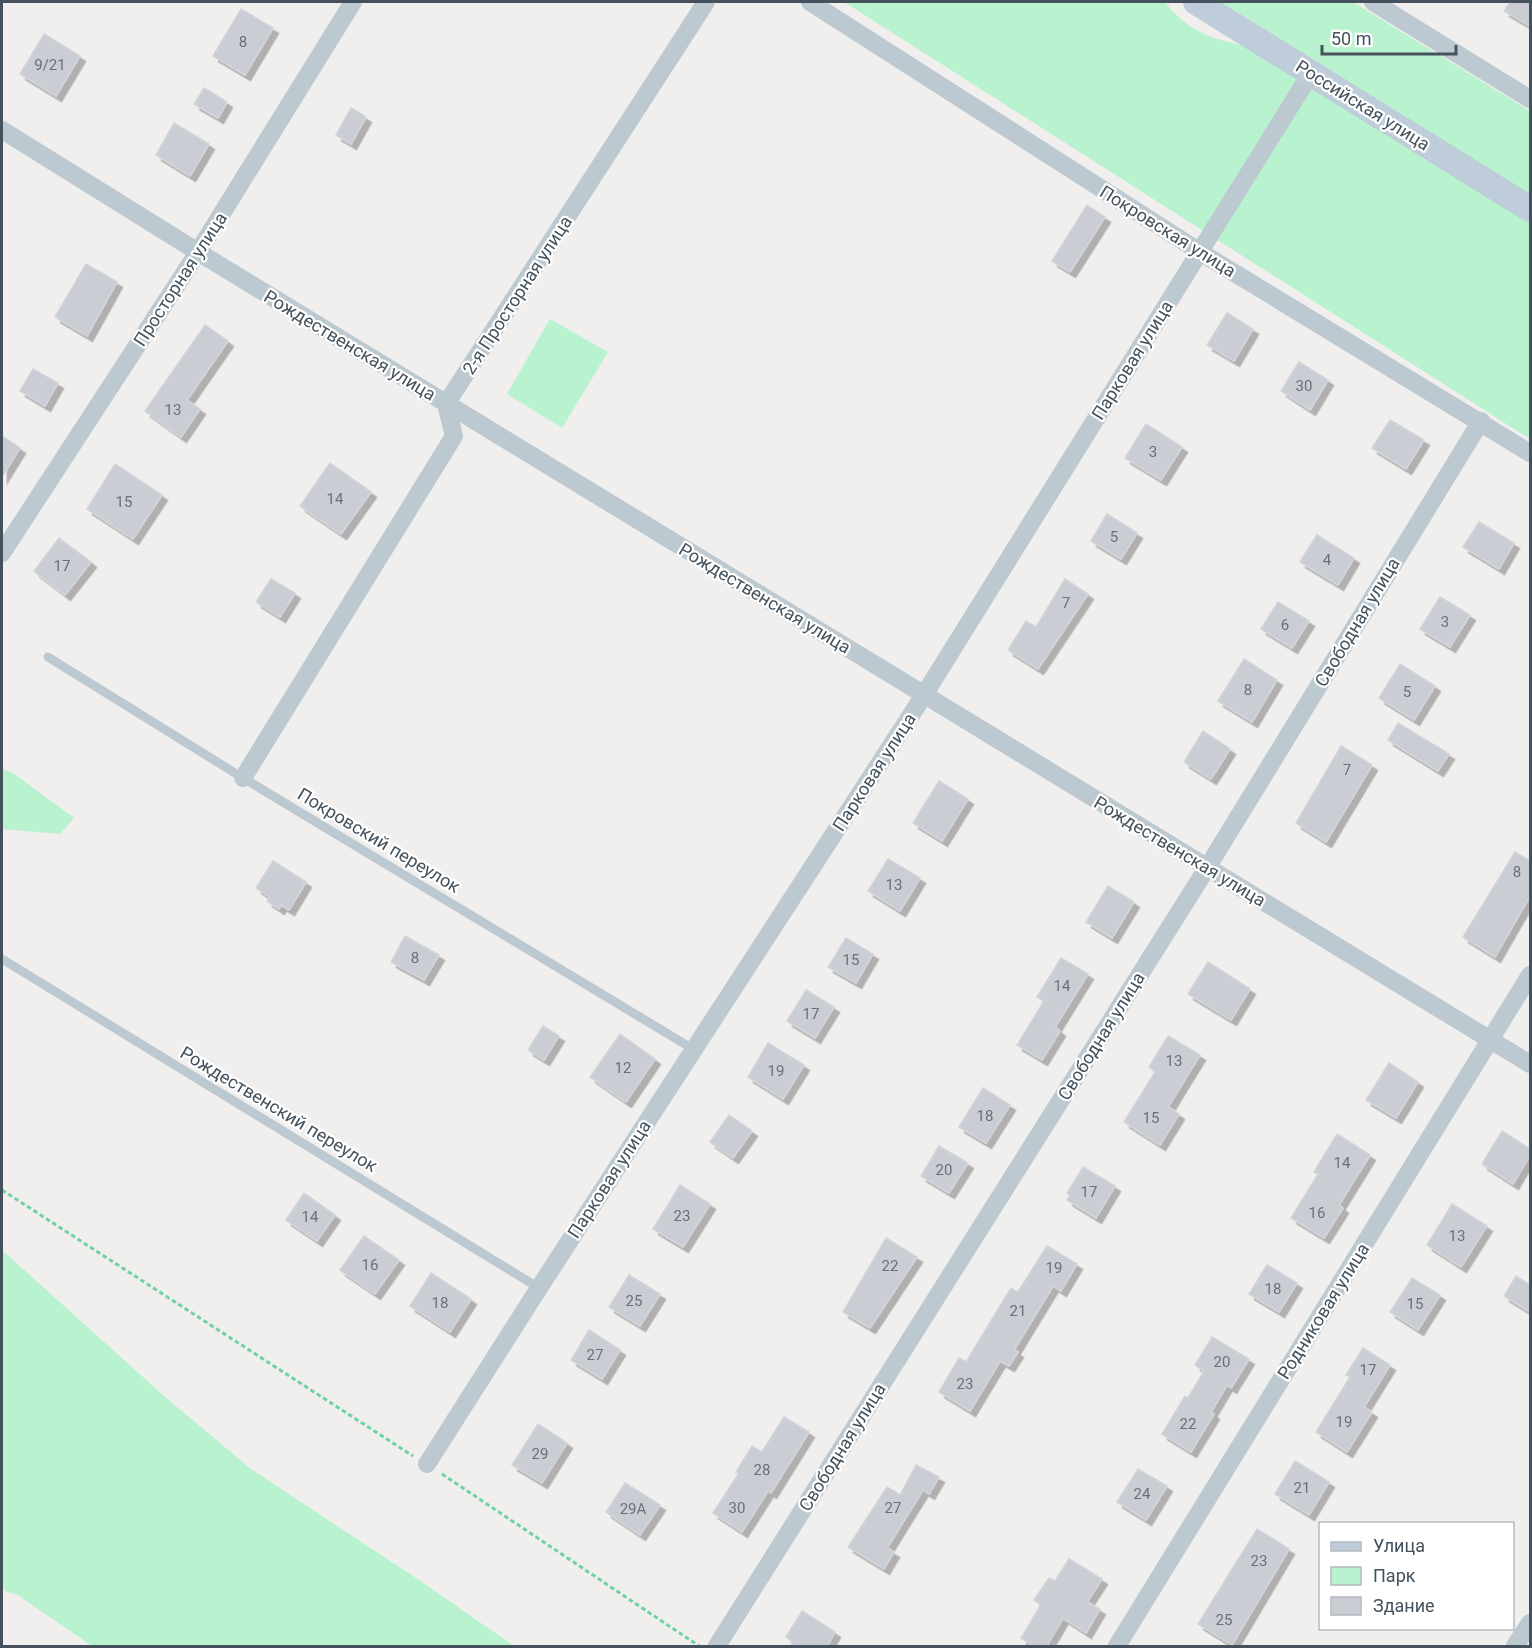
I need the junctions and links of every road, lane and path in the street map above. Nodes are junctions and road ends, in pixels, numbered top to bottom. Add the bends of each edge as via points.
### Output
1 (353, 2) edge
2 (706, 2) edge
3 (810, 2) edge
4 (1196, 2) edge
5 (1373, 2) edge
6 (1311, 72) junction
7 (1530, 99) edge
8 (2, 130) edge
9 (1530, 209) edge
10 (1199, 251) junction
11 (198, 252) junction
12 (446, 404) junction
13 (1481, 421) junction
14 (1530, 453) edge
15 (2, 553) edge
16 (48, 657) dead end
17 (924, 695) junction
18 (243, 778) junction
19 (1207, 867) junction
20 (2, 959) edge
21 (1530, 975) edge
22 (1490, 1040) junction
23 (693, 1049) junction
24 (1530, 1064) edge
25 (2, 1190) edge
26 (539, 1288) junction
27 (427, 1464) junction
28 (1530, 1623) edge
29 (699, 1647) edge
30 (717, 1647) edge
31 (1117, 1647) edge
32 (1515, 1647) edge

1 - 11 street, Просторная улица
2 - 12 street, 2-я Просторная улица
3 - 10 street, Покровская улица
4 - 6 main road, Российская улица
5 - 7 street
6 - 9 main road, Российская улица
6 - 10 street, Парковая улица
8 - 11 street, Рождественская улица
10 - 13 street, Покровская улица
10 - 17 street, Парковая улица
11 - 12 street, Рождественская улица
11 - 15 street, Просторная улица
12 - 17 street, Рождественская улица
12 - 18 street via 454,436
13 - 14 street, Покровская улица
13 - 19 street, Свободная улица
16 - 18 lane, Покровский переулок
17 - 19 street, Рождественская улица
17 - 23 street, Парковая улица
18 - 23 lane, Покровский переулок
19 - 22 street, Рождественская улица
19 - 30 street, Свободная улица
20 - 26 lane, Рождественский переулок
21 - 22 street, Родниковая улица
22 - 24 street, Рождественская улица
22 - 31 street, Родниковая улица
23 - 26 street, Парковая улица
25 - 27 path
26 - 27 street, Парковая улица
27 - 29 path
28 - 32 street

